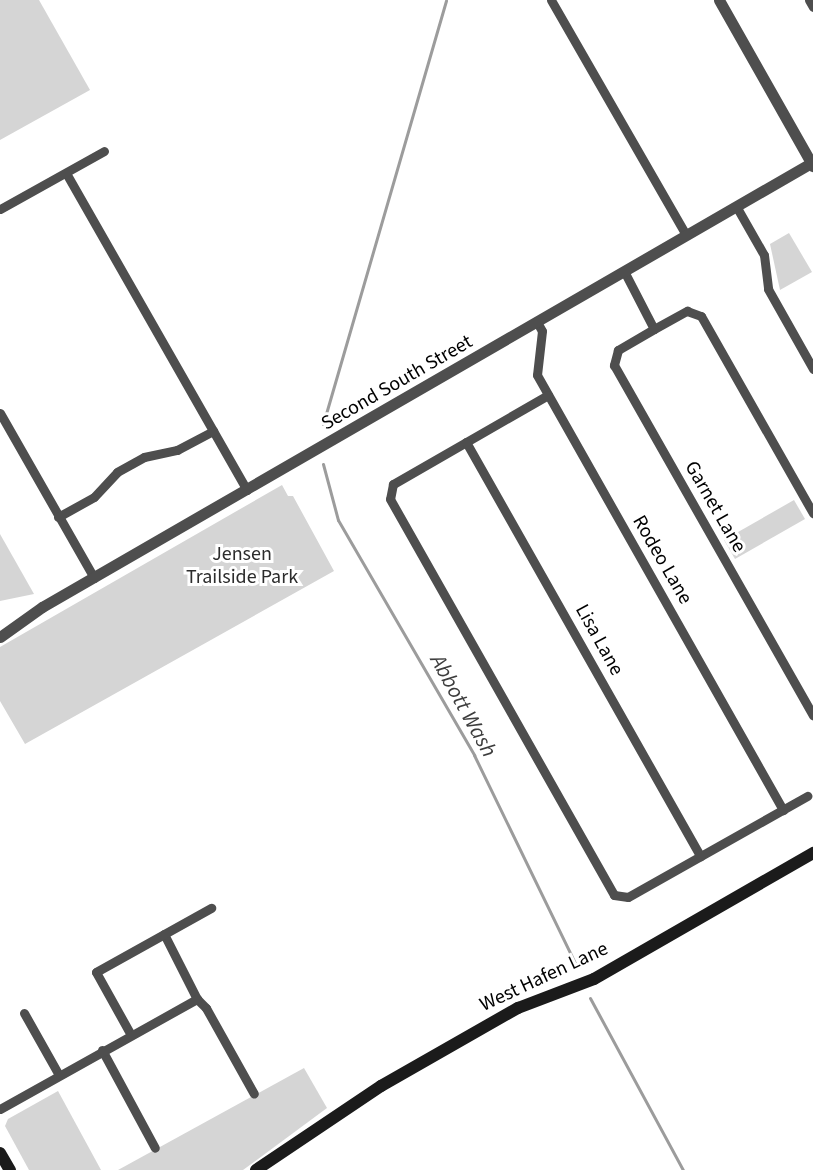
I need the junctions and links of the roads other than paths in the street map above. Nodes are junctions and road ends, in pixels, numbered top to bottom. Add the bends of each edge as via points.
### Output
1 (551, 0) edge
2 (719, 0) edge
3 (809, 0) edge
4 (813, 7) edge
5 (104, 151) dead end
6 (812, 164) edge
7 (66, 173) junction
8 (736, 206) junction
9 (0, 209) edge
10 (686, 235) junction
11 (624, 271) junction
12 (537, 322) junction
13 (654, 329) junction
14 (813, 369) edge
15 (548, 395) junction
16 (0, 413) edge
17 (213, 431) junction
18 (466, 442) junction
19 (247, 490) junction
20 (813, 513) edge
21 (58, 517) junction
22 (94, 578) junction
23 (0, 637) edge
24 (813, 716) edge
25 (807, 796) dead end
26 (783, 810) junction
27 (813, 853) edge
28 (700, 856) junction
29 (211, 908) dead end
30 (164, 934) junction
31 (197, 999) junction
32 (24, 1013) dead end
33 (131, 1035) junction
34 (102, 1050) junction
35 (59, 1075) junction
36 (254, 1094) dead end
37 (0, 1109) edge
38 (155, 1148) dead end
39 (0, 1153) edge
40 (10, 1170) edge
41 (256, 1170) edge

1 - 10 street
2 - 6 street
3 - 4 street
5 - 7 street
6 - 8 street, Second South Street
7 - 9 street
7 - 17 street
8 - 10 street, Second South Street
8 - 14 street via 764,255 768,289
10 - 11 street, Second South Street
11 - 12 street, Second South Street
11 - 13 street
12 - 15 street, Rodeo Lane via 542,331 537,375
12 - 19 street, Second South Street
13 - 20 street, Garnet Lane via 687,311 701,316
13 - 24 street, Garnet Lane via 618,350 614,365
15 - 18 street
15 - 26 street, Rodeo Lane
16 - 21 street
17 - 19 street
17 - 21 street via 177,450 144,457 117,472 94,497
18 - 28 street, Lisa Lane
18 - 28 street via 393,484 390,499 614,895 628,897
19 - 22 street, Second South Street
21 - 22 street
22 - 23 street, Second South Street
25 - 26 street
26 - 28 street
27 - 41 main road, West Hafen Lane via 594,979 518,1008 381,1086
29 - 30 street
30 - 31 street
30 - 33 street via 96,972
31 - 33 street
31 - 36 street
32 - 35 street
33 - 34 street
34 - 35 street
34 - 38 street
35 - 37 street
39 - 40 main road

